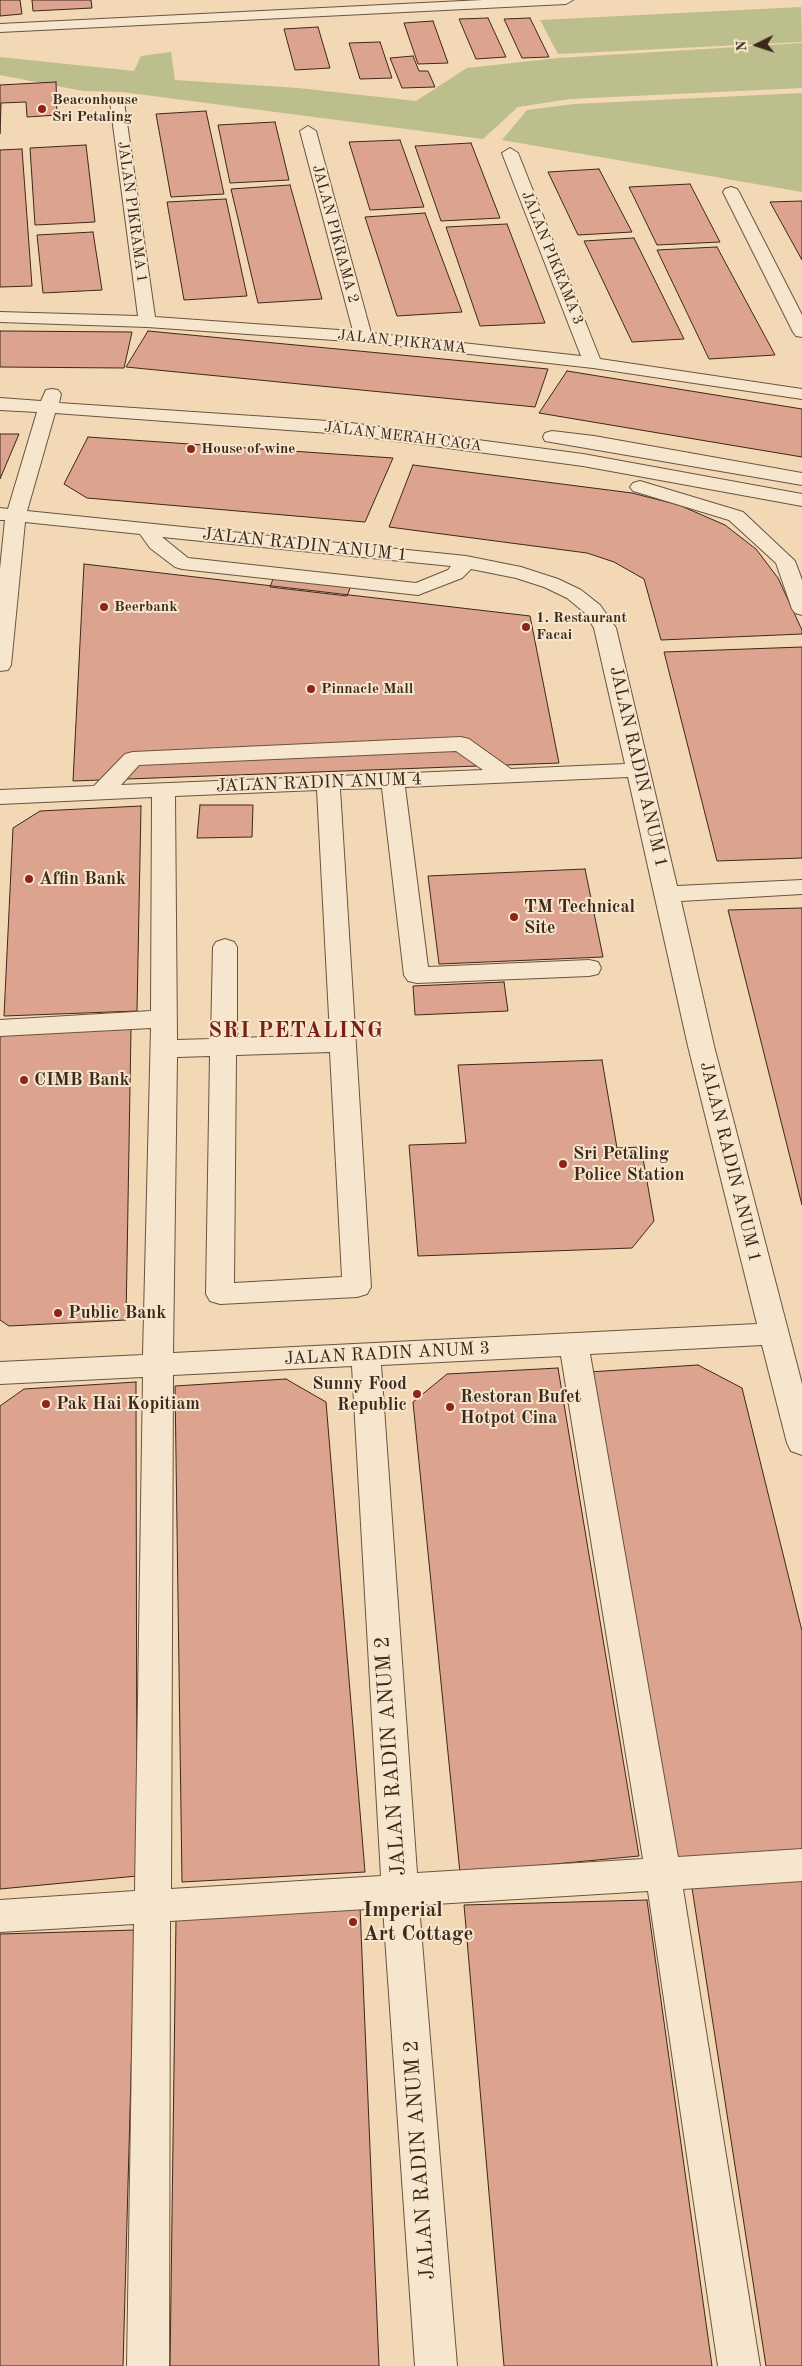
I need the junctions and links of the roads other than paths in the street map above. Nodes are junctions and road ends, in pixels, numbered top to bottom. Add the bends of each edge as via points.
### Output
1 (566, 0) edge
2 (532, 1) edge
3 (333, 5) edge
4 (121, 7) dead end
5 (181, 19) junction
6 (123, 22) junction
7 (47, 26) junction
8 (0, 28) edge
9 (116, 102) dead end
10 (308, 131) dead end
11 (510, 153) dead end
12 (731, 192) dead end
13 (0, 316) edge
14 (146, 322) junction
15 (802, 332) edge
16 (363, 337) junction
17 (594, 363) junction
18 (802, 394) edge
19 (0, 395) edge
20 (50, 400) junction
21 (0, 404) edge
22 (144, 413) junction
23 (320, 445) dead end
24 (367, 450) dead end
25 (802, 479) edge
26 (24, 486) junction
27 (798, 503) edge
28 (8, 514) edge
29 (55, 518) junction
30 (146, 528) junction
31 (466, 562) junction
32 (802, 609) edge
33 (0, 665) edge
34 (639, 770) junction
35 (507, 776) junction
36 (393, 780) junction
37 (328, 783) junction
38 (163, 789) junction
39 (102, 792) junction
40 (0, 797) edge
41 (802, 887) edge
42 (668, 894) junction
43 (225, 947) dead end
44 (589, 968) dead end
45 (164, 1019) junction
46 (0, 1028) edge
47 (341, 1043) junction
48 (222, 1046) junction
49 (164, 1049) junction
50 (775, 1334) junction
51 (574, 1344) junction
52 (366, 1355) junction
53 (158, 1365) junction
54 (0, 1373) edge
55 (802, 1443) edge
56 (802, 1865) edge
57 (663, 1874) junction
58 (400, 1890) junction
59 (152, 1906) junction
60 (0, 1916) edge
61 (148, 2366) edge
62 (436, 2366) edge
63 (739, 2366) edge

1 - 2 street
2 - 3 street
3 - 5 street
4 - 6 street
5 - 6 street
5 - 7 street via 171,30 60,36
6 - 7 street
7 - 8 street
9 - 14 street, JALAN PIKRAMA 1
10 - 16 street, JALAN PIKRAMA 2
11 - 17 street, JALAN PIKRAMA 3
12 - 15 street
13 - 14 street, JALAN PIKRAMA
14 - 16 street, JALAN PIKRAMA
16 - 17 street, JALAN PIKRAMA
17 - 18 street, JALAN PIKRAMA
19 - 20 street, JALAN MERAH CAGA
20 - 21 street, JALAN MERAH CAGA
20 - 22 street, JALAN MERAH CAGA
20 - 25 street, JALAN MERAH CAGA via 352,415 594,442
20 - 26 street
22 - 23 street via 154,430
22 - 27 street, JALAN MERAH CAGA via 343,428 554,456
24 - 32 street via 555,469 655,490 736,516 785,561
26 - 28 street
26 - 29 street via 33,507
28 - 29 street, JALAN RADIN ANUM 1
28 - 33 street
29 - 30 street, JALAN RADIN ANUM 1
30 - 31 street, JALAN RADIN ANUM 1
30 - 31 street via 157,544 182,563 418,589 455,574
31 - 34 street, JALAN RADIN ANUM 1 via 521,573 551,583 574,594 593,609 605,628
34 - 35 street, JALAN RADIN ANUM 4
34 - 42 street, JALAN RADIN ANUM 1
35 - 36 street, JALAN RADIN ANUM 4
35 - 39 street via 461,744 133,759
36 - 37 street, JALAN RADIN ANUM 4
36 - 44 street via 417,975
37 - 38 street, JALAN RADIN ANUM 4
37 - 47 street
38 - 39 street, JALAN RADIN ANUM 4
38 - 45 street
39 - 40 street, JALAN RADIN ANUM 4
41 - 42 street
42 - 50 street, JALAN RADIN ANUM 1 via 700,1046
43 - 48 street
45 - 46 street
45 - 49 street
47 - 48 street
47 - 48 street via 357,1287 220,1294
48 - 49 street
49 - 53 street
50 - 51 street, JALAN RADIN ANUM 3
50 - 55 street, JALAN RADIN ANUM 1
51 - 52 street, JALAN RADIN ANUM 3
51 - 57 street
52 - 53 street, JALAN RADIN ANUM 3
52 - 58 street, JALAN RADIN ANUM 2
53 - 54 street, JALAN RADIN ANUM 3
53 - 59 street
56 - 57 street
57 - 58 street
57 - 63 street
58 - 59 street
58 - 62 street, JALAN RADIN ANUM 2
59 - 60 street
59 - 61 street

